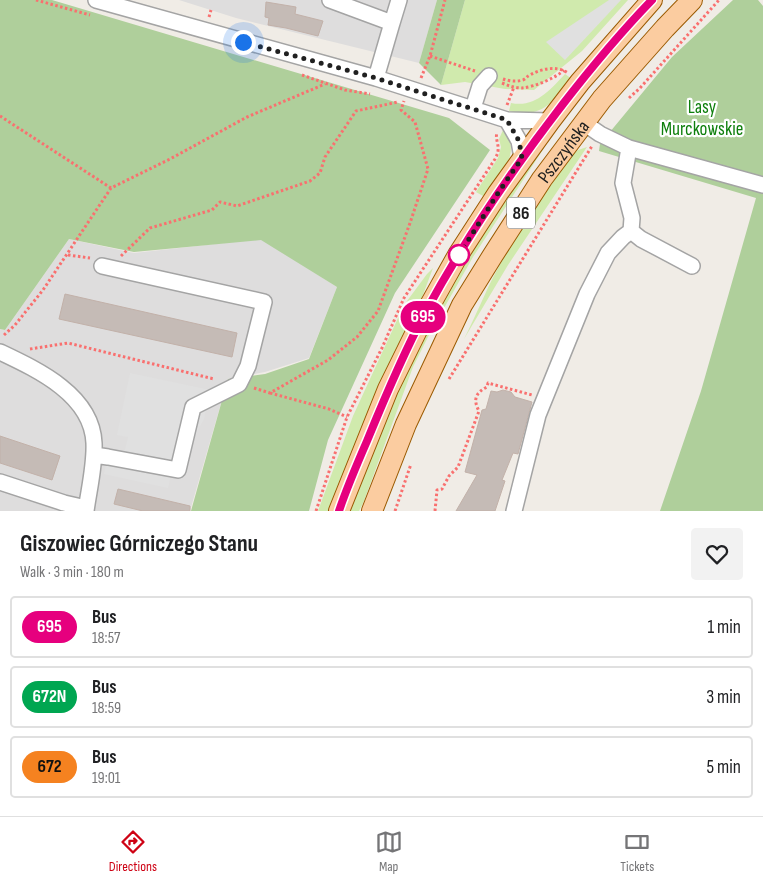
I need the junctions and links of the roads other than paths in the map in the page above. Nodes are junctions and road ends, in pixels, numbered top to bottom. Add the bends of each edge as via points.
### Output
1 (96, 0) edge
2 (330, 0) edge
3 (399, 0) edge
4 (652, 0) edge
5 (692, 0) edge
6 (392, 23) junction
7 (488, 76) road end
8 (376, 78) junction
9 (473, 108) junction
10 (504, 119) junction
11 (550, 121) junction
12 (592, 128) junction
13 (629, 148) junction
14 (522, 158) junction
15 (763, 185) edge
16 (631, 231) junction
17 (104, 262) road end
18 (692, 266) dead end
19 (0, 352) edge
20 (94, 455) junction
21 (0, 482) edge
22 (86, 509) edge
23 (339, 511) edge
24 (372, 511) edge
25 (514, 511) edge

1 - 8 street
2 - 6 street
3 - 6 street
4 - 11 main road, Pszczyńska / 86
5 - 12 main road, Pszczyńska / 86 via 606,95
6 - 8 street
7 - 9 street via 480,86
8 - 9 street
9 - 10 street
10 - 11 street
10 - 14 street via 519,141
11 - 14 main road, Pszczyńska / 86
12 - 13 street
12 - 24 main road, Pszczyńska / 86 via 542,179 462,305 406,424
13 - 15 street
13 - 16 street via 623,183 632,218
14 - 23 main road, Pszczyńska / 86 via 471,234 425,314 388,389
16 - 18 street via 641,240
16 - 25 street via 608,254 544,398
17 - 20 street via 264,302 248,366 239,384 193,407 178,470
19 - 20 street via 57,384 81,405 92,428
20 - 22 street
21 - 22 street

